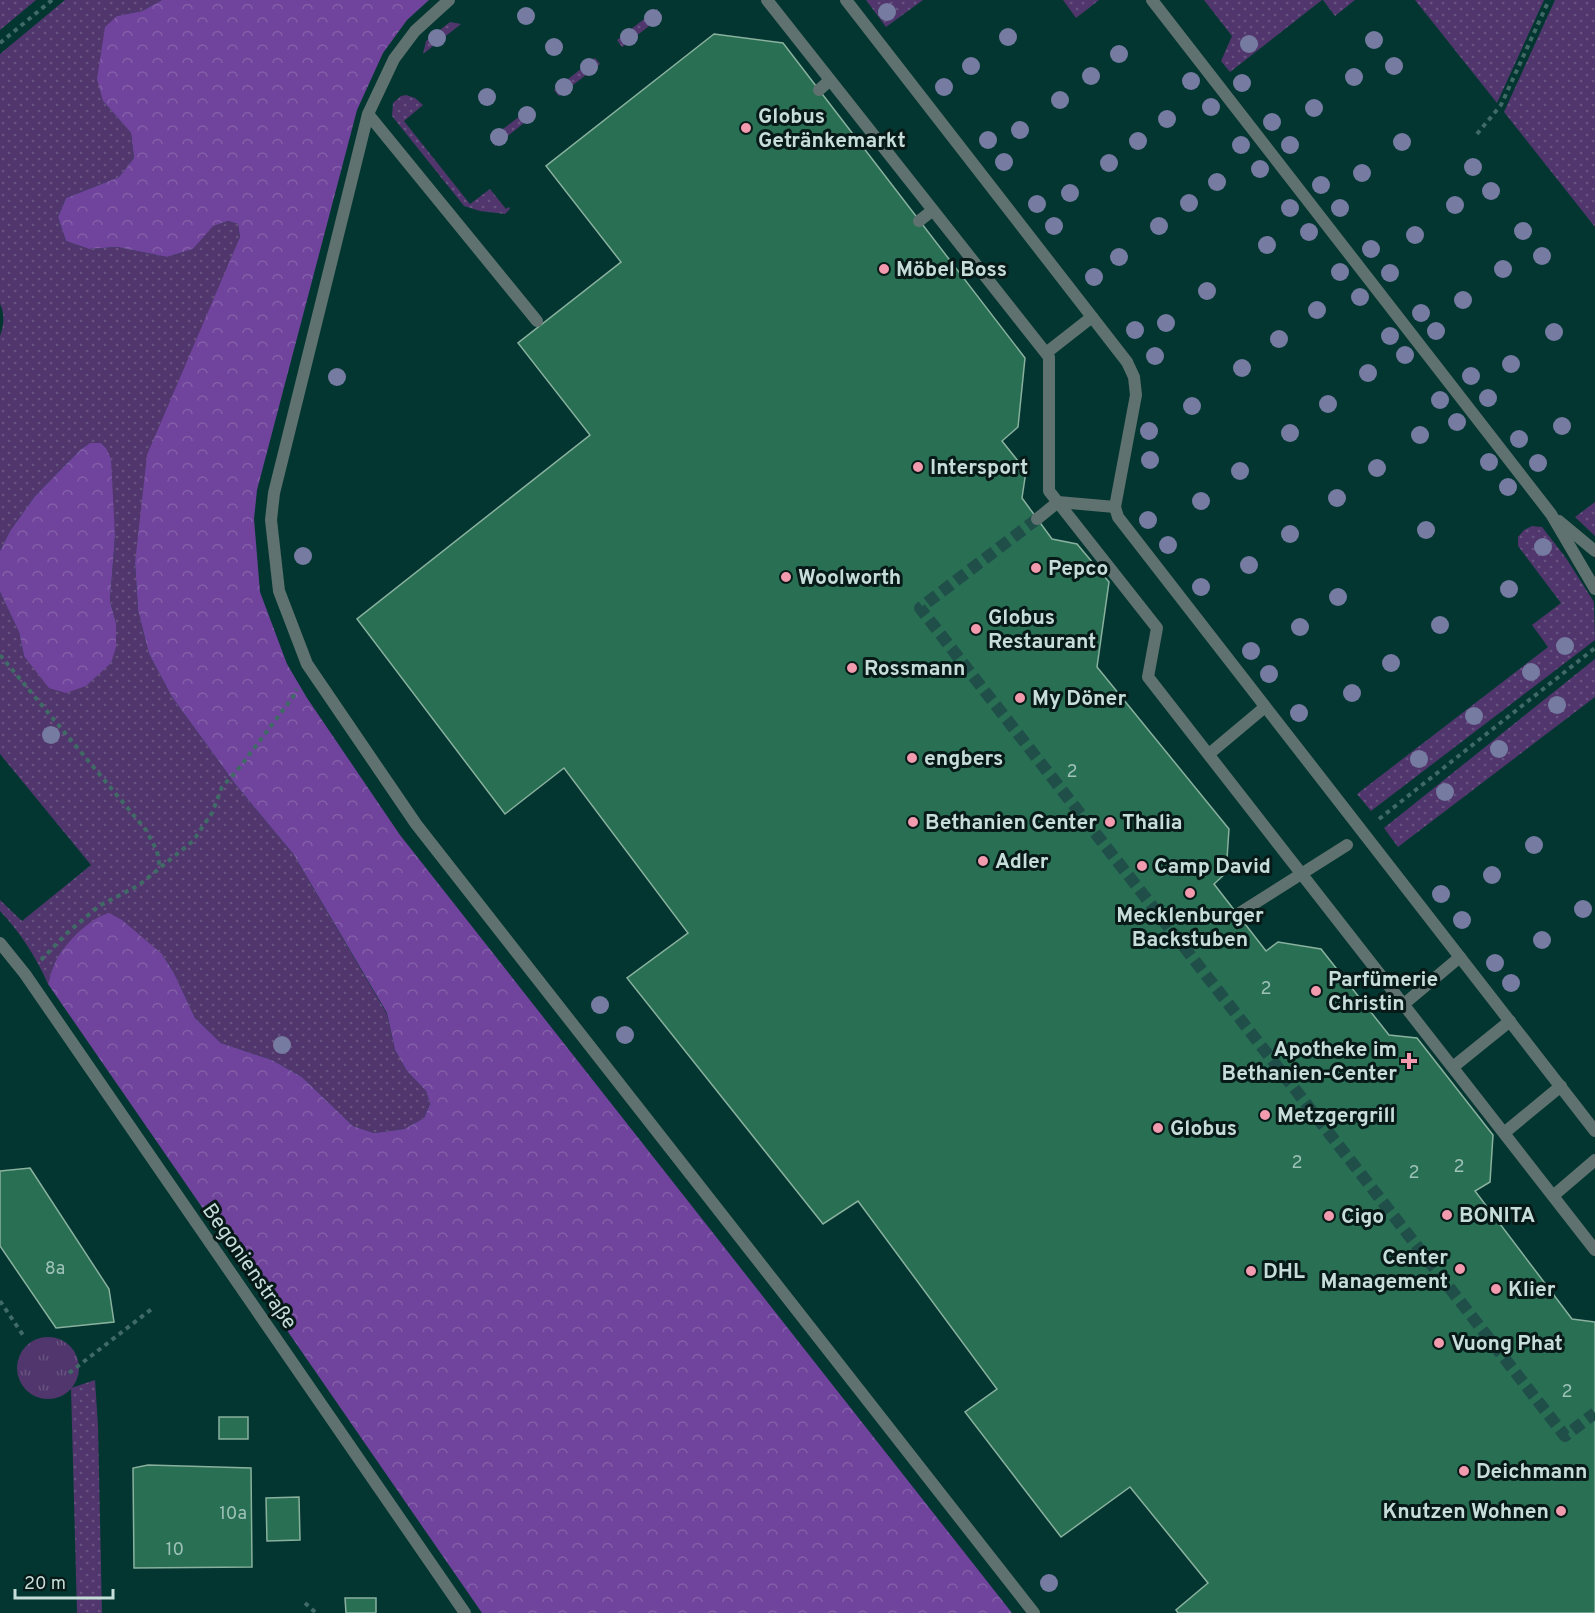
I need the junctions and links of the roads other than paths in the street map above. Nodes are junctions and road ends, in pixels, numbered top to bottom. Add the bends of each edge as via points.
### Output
1 (449, 0) edge
2 (767, 0) edge
3 (846, 0) edge
4 (1152, 0) edge
5 (830, 80) junction
6 (819, 90) dead end
7 (368, 114) junction
8 (933, 210) junction
9 (919, 221) dead end
10 (1092, 317) junction
11 (537, 321) dead end
12 (1046, 353) junction
13 (1058, 502) junction
14 (1115, 507) junction
15 (1551, 514) junction
16 (1037, 519) tunnel mouth
17 (1595, 551) edge
18 (1595, 589) edge
19 (1265, 706) junction
20 (1209, 754) junction
21 (1347, 845) dead end
22 (1302, 874) junction
23 (1238, 914) dead end
24 (0, 943) edge
25 (1460, 957) junction
26 (1404, 1004) junction
27 (1510, 1022) junction
28 (1453, 1067) junction
29 (1561, 1086) junction
30 (1595, 1131) edge
31 (1504, 1133) junction
32 (1595, 1160) edge
33 (1553, 1196) junction
34 (1595, 1250) edge
35 (465, 1613) edge
36 (1034, 1613) edge

1 - 7 street via 415,31 394,59
2 - 5 street
3 - 10 street
4 - 15 street
5 - 6 street
5 - 8 street
7 - 11 street
7 - 36 street via 274,493 271,519 279,591 307,664 416,824
8 - 9 street
8 - 12 street
10 - 12 street
10 - 14 street via 1134,376 1136,395
12 - 13 street via 1049,491
13 - 14 street
13 - 16 street
13 - 20 street via 1157,628 1148,677
14 - 19 street via 1118,517
15 - 17 street
15 - 18 street
19 - 20 street
19 - 25 street
20 - 22 street
21 - 22 street
22 - 23 street
22 - 26 street
24 - 35 street, Begonienstraße
25 - 26 street
25 - 27 street
26 - 28 street
27 - 28 street
27 - 29 street
28 - 31 street
29 - 30 street
29 - 31 street
31 - 33 street
32 - 33 street
33 - 34 street

